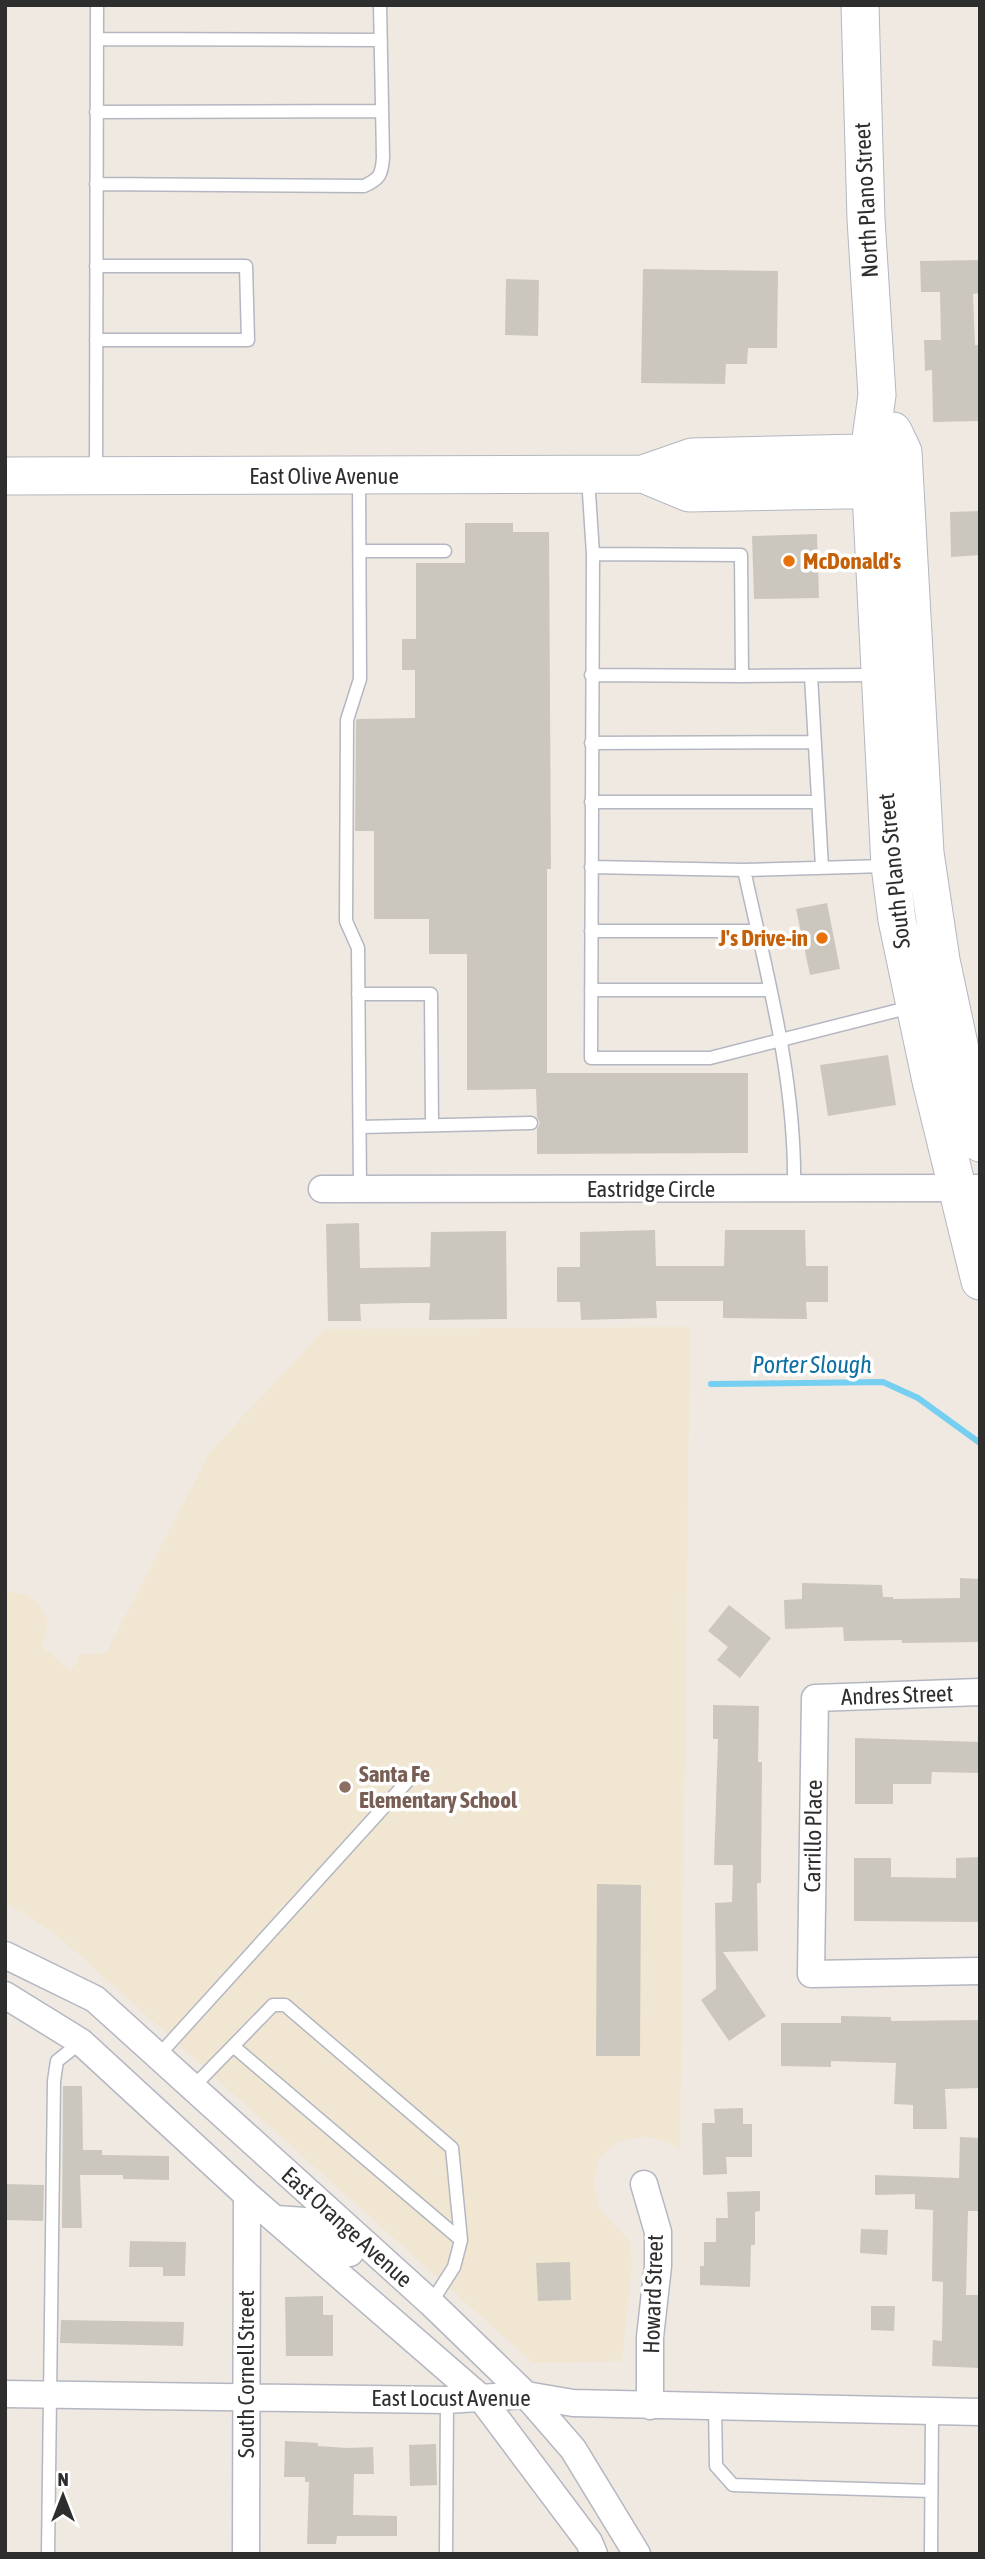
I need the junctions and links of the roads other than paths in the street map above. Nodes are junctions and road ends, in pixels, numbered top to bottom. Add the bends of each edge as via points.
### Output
1 (97, 5) edge
2 (380, 5) edge
3 (860, 5) edge
4 (97, 39) junction
5 (381, 40) junction
6 (382, 111) junction
7 (96, 112) junction
8 (96, 184) junction
9 (96, 266) junction
10 (96, 341) junction
11 (886, 453) junction
12 (588, 474) junction
13 (643, 474) junction
14 (359, 475) junction
15 (5, 476) edge
16 (96, 477) junction
17 (888, 490) junction
18 (360, 551) junction
19 (445, 551) dead end
20 (593, 554) junction
21 (591, 675) junction
22 (880, 675) junction
23 (742, 676) junction
24 (811, 676) junction
25 (815, 742) junction
26 (591, 743) junction
27 (591, 802) junction
28 (818, 802) junction
29 (890, 866) junction
30 (590, 867) junction
31 (822, 867) junction
32 (744, 870) junction
33 (591, 931) junction
34 (757, 931) junction
35 (945, 980) junction
36 (591, 990) junction
37 (770, 990) junction
38 (358, 995) junction
39 (914, 1006) junction
40 (781, 1040) junction
41 (958, 1076) edge
42 (531, 1123) dead end
43 (432, 1125) junction
44 (360, 1127) junction
45 (980, 1143) edge
46 (794, 1188) junction
47 (968, 1188) edge
48 (322, 1189) dead end
49 (360, 1189) junction
50 (980, 1281) edge
51 (980, 1692) edge
52 (815, 1698) joint
53 (413, 1775) dead end
54 (5, 1955) edge
55 (980, 1971) edge
56 (5, 1995) edge
57 (81, 2042) junction
58 (233, 2046) junction
59 (159, 2055) junction
60 (194, 2086) junction
61 (644, 2185) dead end
62 (247, 2195) junction
63 (275, 2219) junction
64 (461, 2240) junction
65 (431, 2303) junction
66 (5, 2394) edge
67 (50, 2395) junction
68 (526, 2395) junction
69 (246, 2398) junction
70 (481, 2398) junction
71 (447, 2400) junction
72 (650, 2406) junction
73 (715, 2407) junction
74 (932, 2411) junction
75 (980, 2412) edge
76 (931, 2491) junction
77 (48, 2554) edge
78 (246, 2554) edge
79 (446, 2554) edge
80 (594, 2554) edge
81 (637, 2554) edge
82 (931, 2554) edge

1 - 4 lane
2 - 5 lane
3 - 11 main road, North Plano Street via 866,219 877,396
4 - 5 lane
4 - 7 lane
5 - 6 lane
6 - 7 lane
6 - 8 lane via 383,172 364,186
7 - 8 lane
8 - 9 lane
9 - 10 lane
9 - 10 lane via 246,266 248,340
10 - 16 lane
11 - 13 main road, East Olive Avenue via 692,457
11 - 17 main road, South Plano Street
12 - 13 main road, East Olive Avenue
12 - 14 main road, East Olive Avenue
12 - 20 lane
13 - 17 main road, East Olive Avenue via 689,493
14 - 16 main road, East Olive Avenue
14 - 18 lane
15 - 16 main road, East Olive Avenue
17 - 22 main road, South Plano Street
17 - 35 main road, South Plano Street via 933,917
18 - 19 lane
18 - 38 lane via 360,679 346,733 346,921 358,948
20 - 21 lane
20 - 23 lane via 741,555
21 - 23 lane
21 - 26 lane
22 - 24 lane
22 - 29 main road, South Plano Street
23 - 24 lane
24 - 25 lane
25 - 26 lane
25 - 28 lane
26 - 27 lane
27 - 28 lane
27 - 30 lane
28 - 31 lane
29 - 31 lane
29 - 35 main road via 908,878 926,963
29 - 39 main road, South Plano Street
30 - 32 lane
30 - 33 lane
31 - 32 lane
32 - 34 lane
33 - 34 lane
33 - 36 lane
34 - 37 lane
35 - 41 main road, South Plano Street
36 - 37 lane
36 - 40 lane via 591,1058 710,1058
37 - 40 lane
38 - 43 lane via 431,994
38 - 44 lane
39 - 40 lane
39 - 41 main road, South Plano Street
40 - 46 lane via 795,1142
41 - 45 main road, South Plano Street
41 - 47 main road, South Plano Street
42 - 43 lane
43 - 44 lane
44 - 49 lane
46 - 47 street, Eastridge Circle
46 - 49 street, Eastridge Circle
47 - 50 main road, South Plano Street
48 - 49 street, Eastridge Circle
51 - 52 street, Andres Street
52 - 55 street, Carrillo Place via 811,1974
53 - 59 lane
54 - 59 street, East Orange Avenue via 95,1999
56 - 57 street, East Orange Avenue
57 - 62 street, East Orange Avenue
57 - 67 lane via 57,2062 54,2081
58 - 60 lane
58 - 64 lane
58 - 64 lane via 273,2005 285,2005 452,2148
59 - 60 street, East Orange Avenue
60 - 65 street, East Orange Avenue
61 - 72 street, Howard Street via 658,2232
62 - 63 street, East Orange Avenue
62 - 69 street, South Cornell Street
63 - 65 street via 305,2221 325,2231 402,2298 417,2305
63 - 70 street, East Orange Avenue
64 - 65 lane via 454,2267
65 - 68 street, East Orange Avenue
66 - 67 street, East Locust Avenue
67 - 69 street, East Locust Avenue
67 - 77 lane
68 - 70 street, East Locust Avenue
68 - 72 street, East Locust Avenue via 573,2403
68 - 81 street, East Orange Avenue via 573,2449
69 - 71 street, East Locust Avenue
69 - 78 street, South Cornell Street
70 - 71 street, East Locust Avenue
70 - 80 street, East Orange Avenue
71 - 79 lane
72 - 73 street, East Locust Avenue
73 - 74 street, East Locust Avenue
73 - 76 lane via 716,2466 733,2485
74 - 75 street, East Locust Avenue
74 - 76 lane
76 - 82 lane

